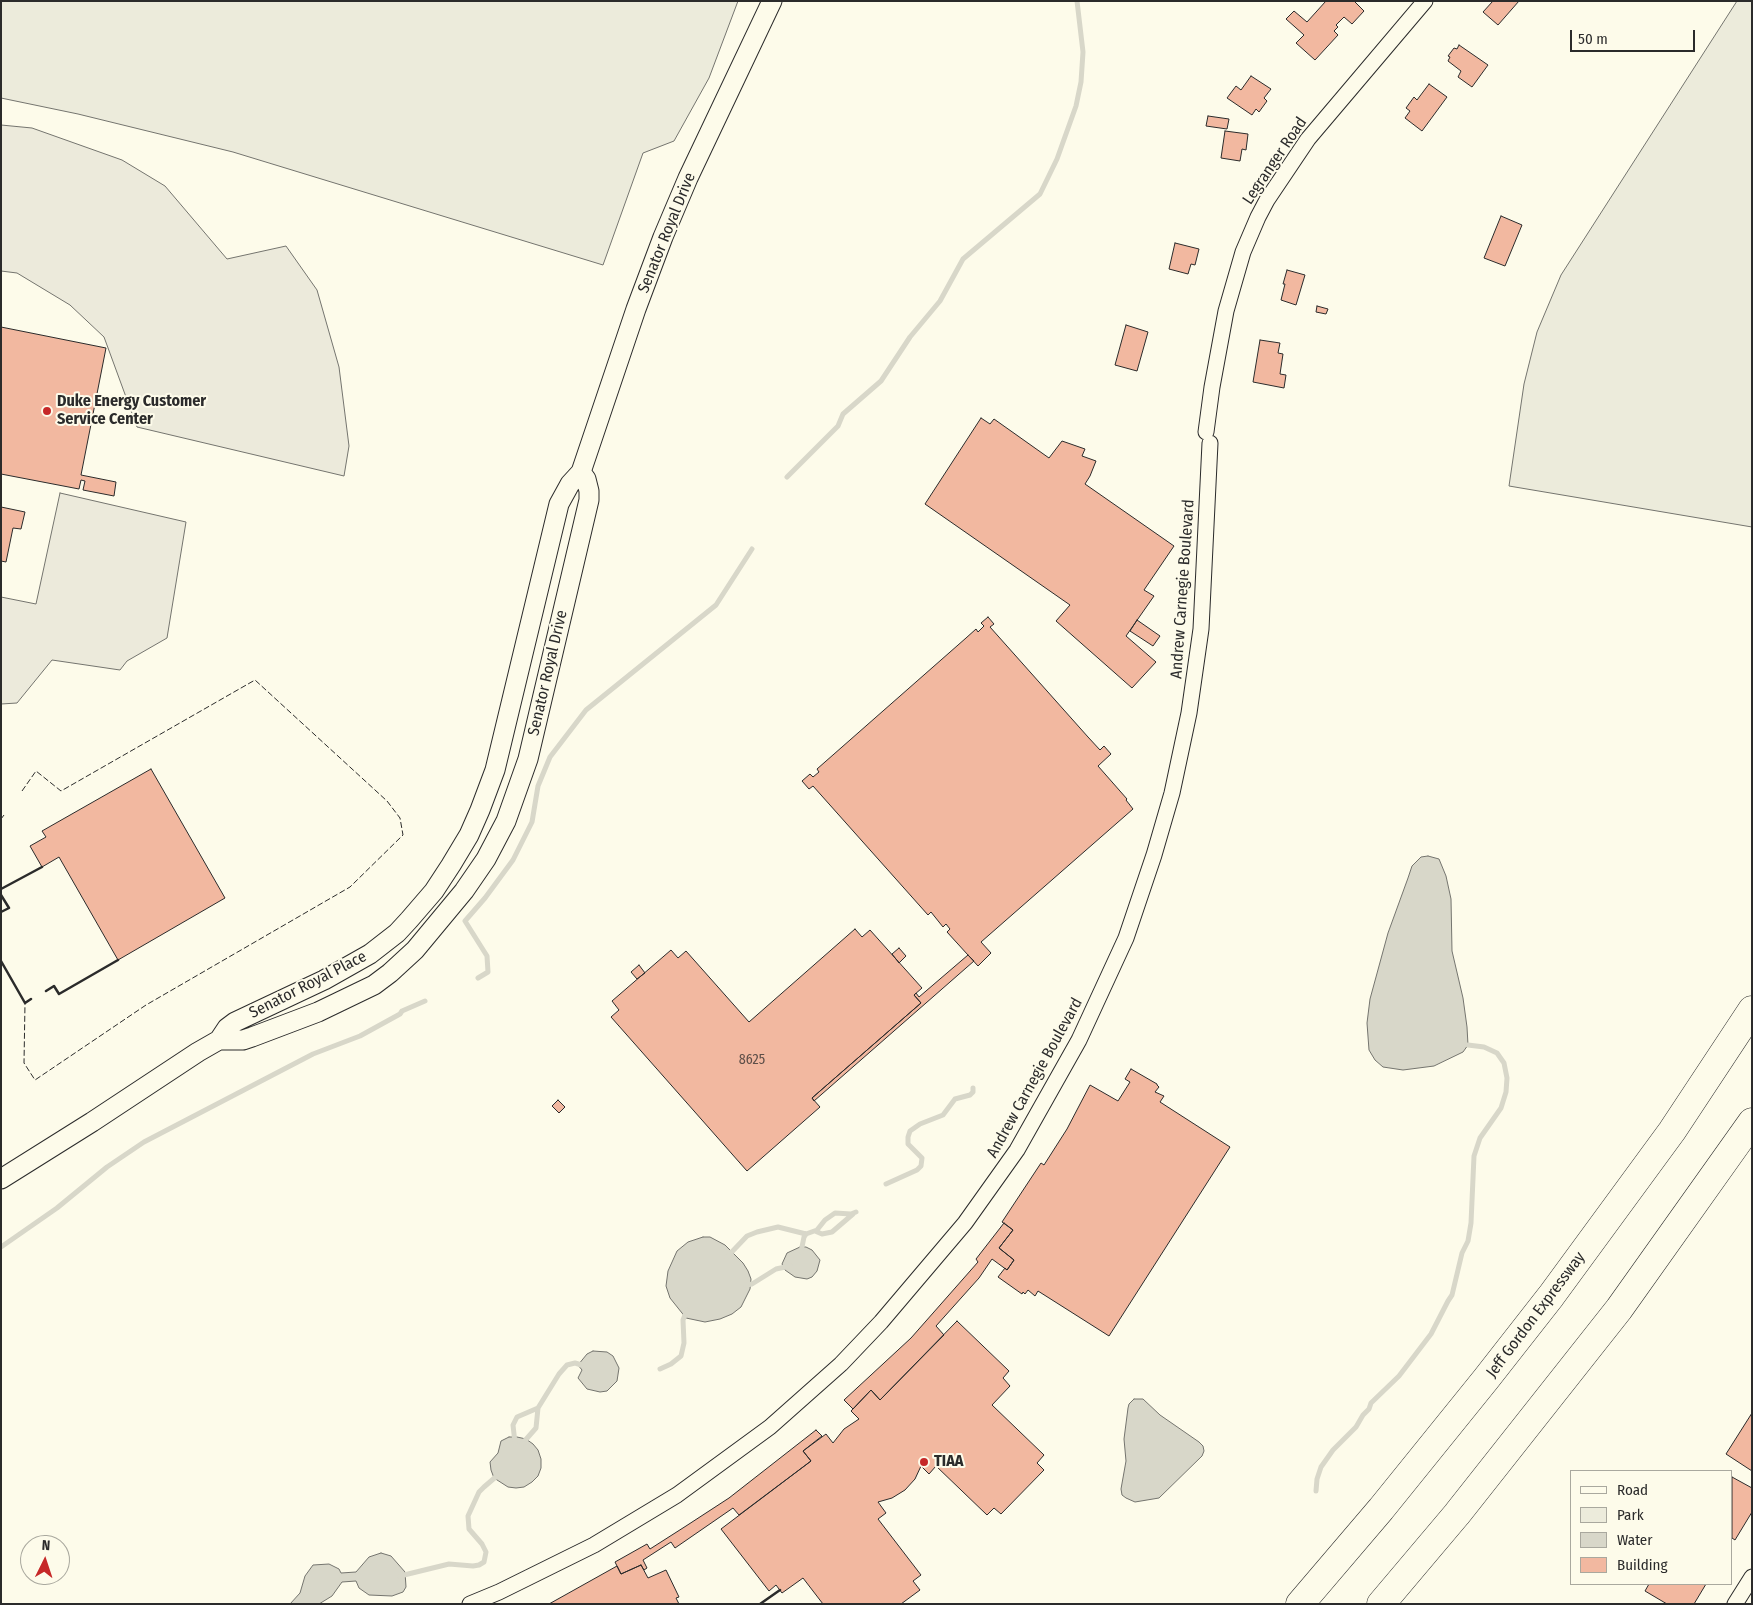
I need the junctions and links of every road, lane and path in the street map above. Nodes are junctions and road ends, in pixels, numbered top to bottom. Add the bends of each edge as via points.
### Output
1 (772, 1) edge
2 (1425, 1) edge
3 (1208, 437) joint
4 (581, 472) junction
5 (469, 835) joint
6 (480, 868) joint
7 (1752, 1010) edge
8 (220, 1040) junction
9 (1752, 1122) edge
10 (1, 1179) edge
11 (1752, 1577) edge
12 (470, 1604) edge
13 (1300, 1604) edge
14 (1381, 1604) edge
15 (1735, 1604) edge

1 - 4 street, Senator Royal Drive via 701,148 663,237
2 - 3 street, Legranger Road via 1308,139 1258,217 1238,267 1226,311 1212,387
3 - 12 street, Andrew Carnegie Boulevard via 1206,566 1199,646 1190,712 1172,793 1126,938 1071,1055 1017,1150 965,1224 881,1322 841,1364 770,1427 677,1495 594,1545
4 - 5 street, Senator Royal Drive via 559,504 501,747 489,788
4 - 6 street, Senator Royal Drive via 589,490 589,500 528,760 506,821
5 - 8 street, Senator Royal Place via 434,890 384,944 347,968 244,1017 227,1028
6 - 8 street, Senator Royal Place via 415,950 374,985 318,1012 252,1037
7 - 13 highway, Jeff Gordon Expressway via 1672,1131 1557,1288 1381,1509
8 - 10 street, Senator Royal Place
9 - 14 highway via 1619,1309 1457,1514
11 - 15 street

